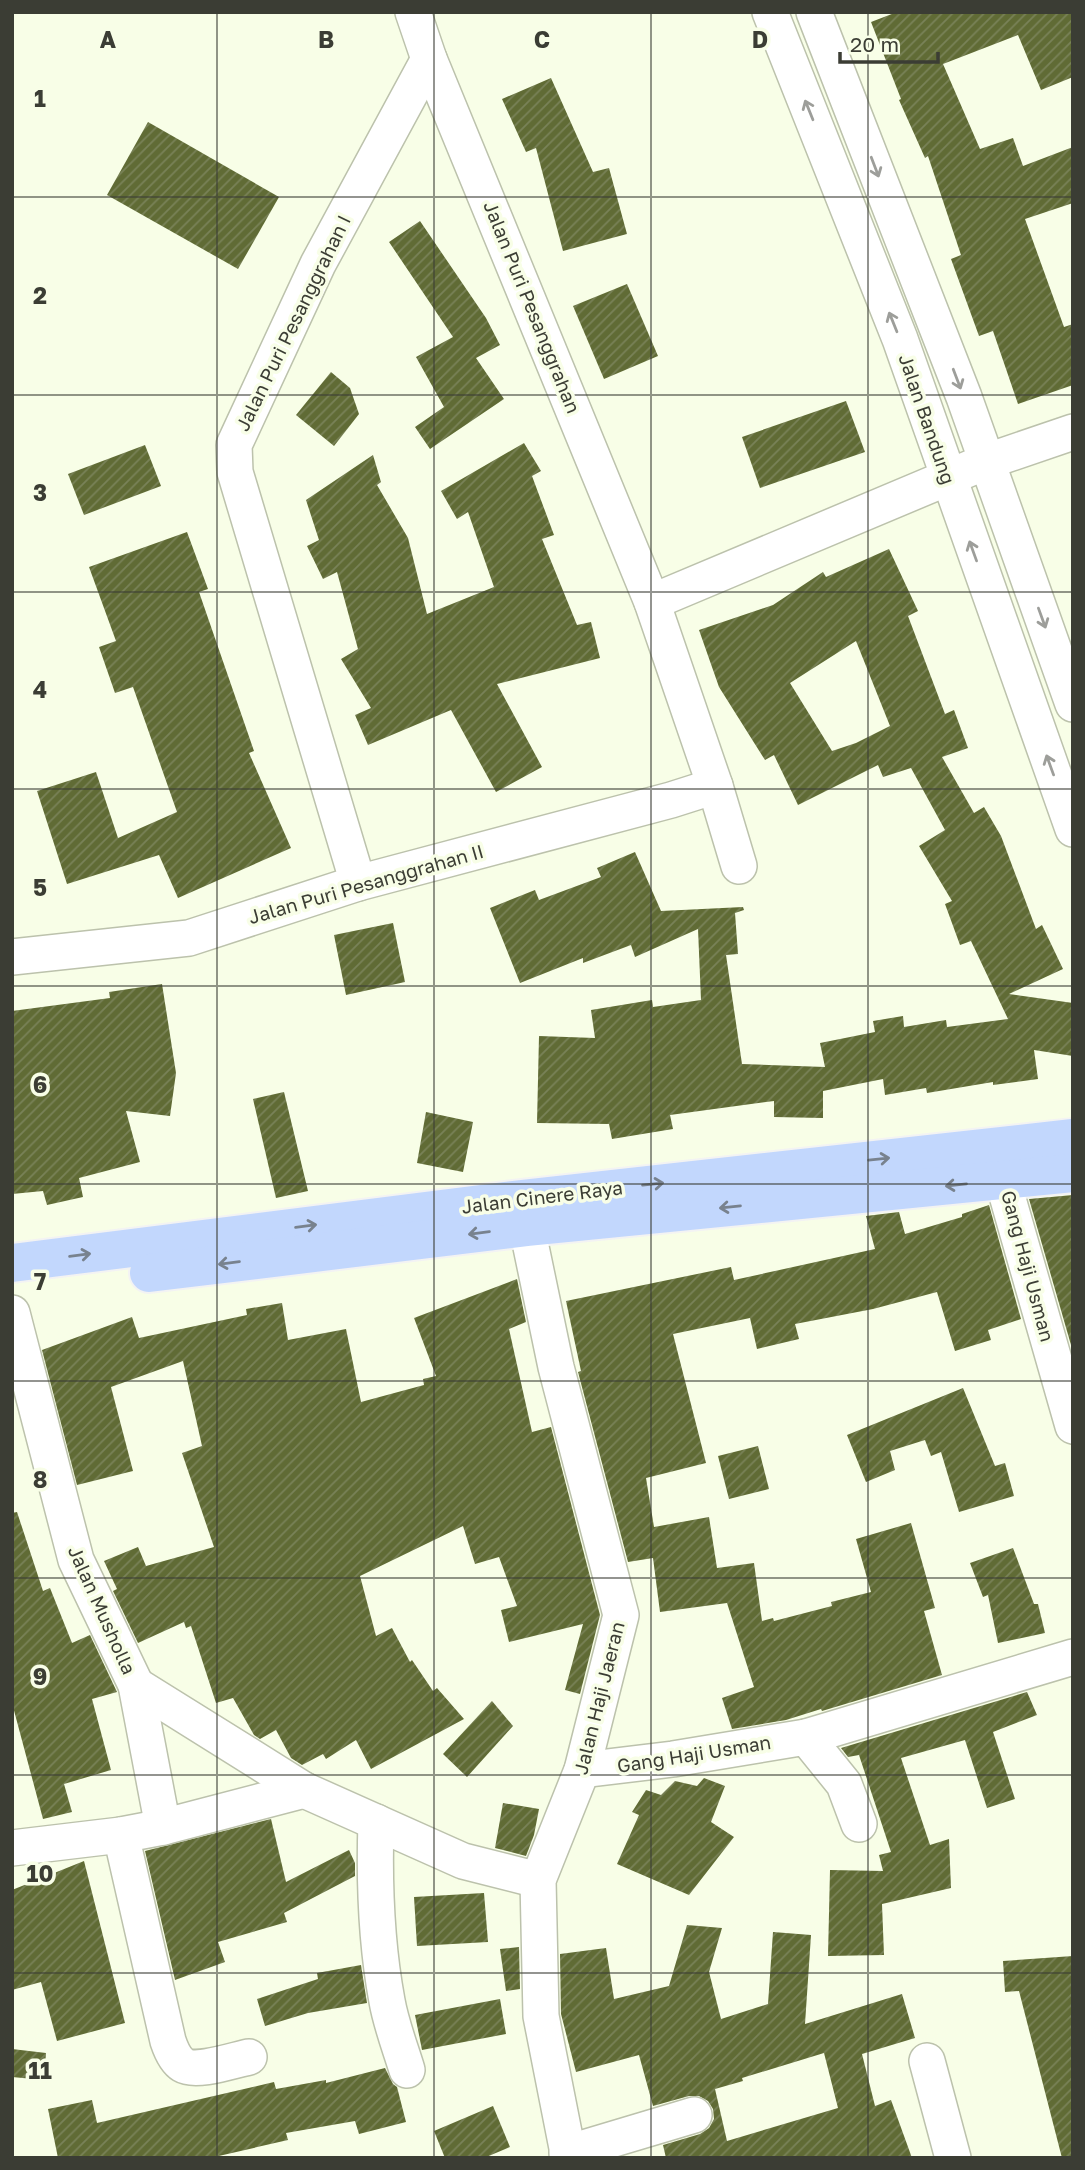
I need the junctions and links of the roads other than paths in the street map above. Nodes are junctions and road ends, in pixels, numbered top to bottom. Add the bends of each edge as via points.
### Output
1 (413, 12) edge
2 (771, 12) edge
3 (814, 12) edge
4 (429, 58) junction
5 (1073, 432) edge
6 (985, 462) junction
7 (948, 479) junction
8 (652, 602) junction
9 (1073, 704) edge
10 (715, 786) junction
11 (1073, 830) edge
12 (739, 866) dead end
13 (358, 883) junction
14 (12, 957) edge
15 (1073, 1138) edge
16 (1002, 1163) junction
17 (1073, 1173) edge
18 (525, 1213) junction
19 (12, 1263) edge
20 (12, 1289) edge
21 (12, 1313) edge
22 (1073, 1426) edge
23 (1073, 1657) edge
24 (136, 1685) junction
25 (806, 1737) junction
26 (582, 1770) junction
27 (304, 1790) junction
28 (376, 1822) junction
29 (859, 1824) dead end
30 (163, 1827) junction
31 (121, 1835) junction
32 (12, 1849) edge
33 (538, 1880) junction
34 (249, 2057) dead end
35 (927, 2061) dead end
36 (407, 2070) dead end
37 (694, 2115) dead end
38 (568, 2155) edge
39 (954, 2158) edge

1 - 4 street, Jalan Puri Pesanggrahan
7 -> 2 street, Jalan Bandung via 900,339
3 -> 6 street, Jalan Bandung
4 - 8 street, Jalan Puri Pesanggrahan
4 - 13 street, Jalan Puri Pesanggrahan I via 318,264 234,445 235,472
5 - 6 street
6 - 7 street
6 -> 9 street, Jalan Bandung
7 - 8 street
11 -> 7 street, Jalan Bandung
8 - 10 street, Jalan Puri Pesanggrahan
10 - 12 street, Jalan Puri Pesanggrahan
10 - 13 street, Jalan Puri Pesanggrahan II
13 - 14 street, Jalan Puri Pesanggrahan II via 189,938
15 - 16 main road, Jalan Cinere Raya
16 - 17 main road, Jalan Cinere Raya
16 - 18 main road, Jalan Cinere Raya
16 - 22 street, Gang Haji Usman
19 -> 18 main road, Jalan Cinere Raya
18 -> 20 main road, Jalan Cinere Raya
18 - 26 street, Jalan Haji Jaeran via 556,1367 621,1615
21 - 24 street, Jalan Musholla via 76,1560
23 - 25 street, Gang Haji Usman
24 - 27 street
24 - 30 street, Jalan Musholla
25 - 26 street, Gang Haji Usman
25 - 29 street via 844,1784
26 - 33 street, Jalan Haji Jaeran
27 - 28 street
27 - 30 street
28 - 33 street via 463,1861
28 - 36 street via 374,1886 379,1948 387,2004
30 - 31 street
31 - 32 street
31 - 34 street via 173,2053 193,2069
33 - 38 street, Jalan Haji Jaeran via 541,2016
35 - 39 street
37 - 38 street

